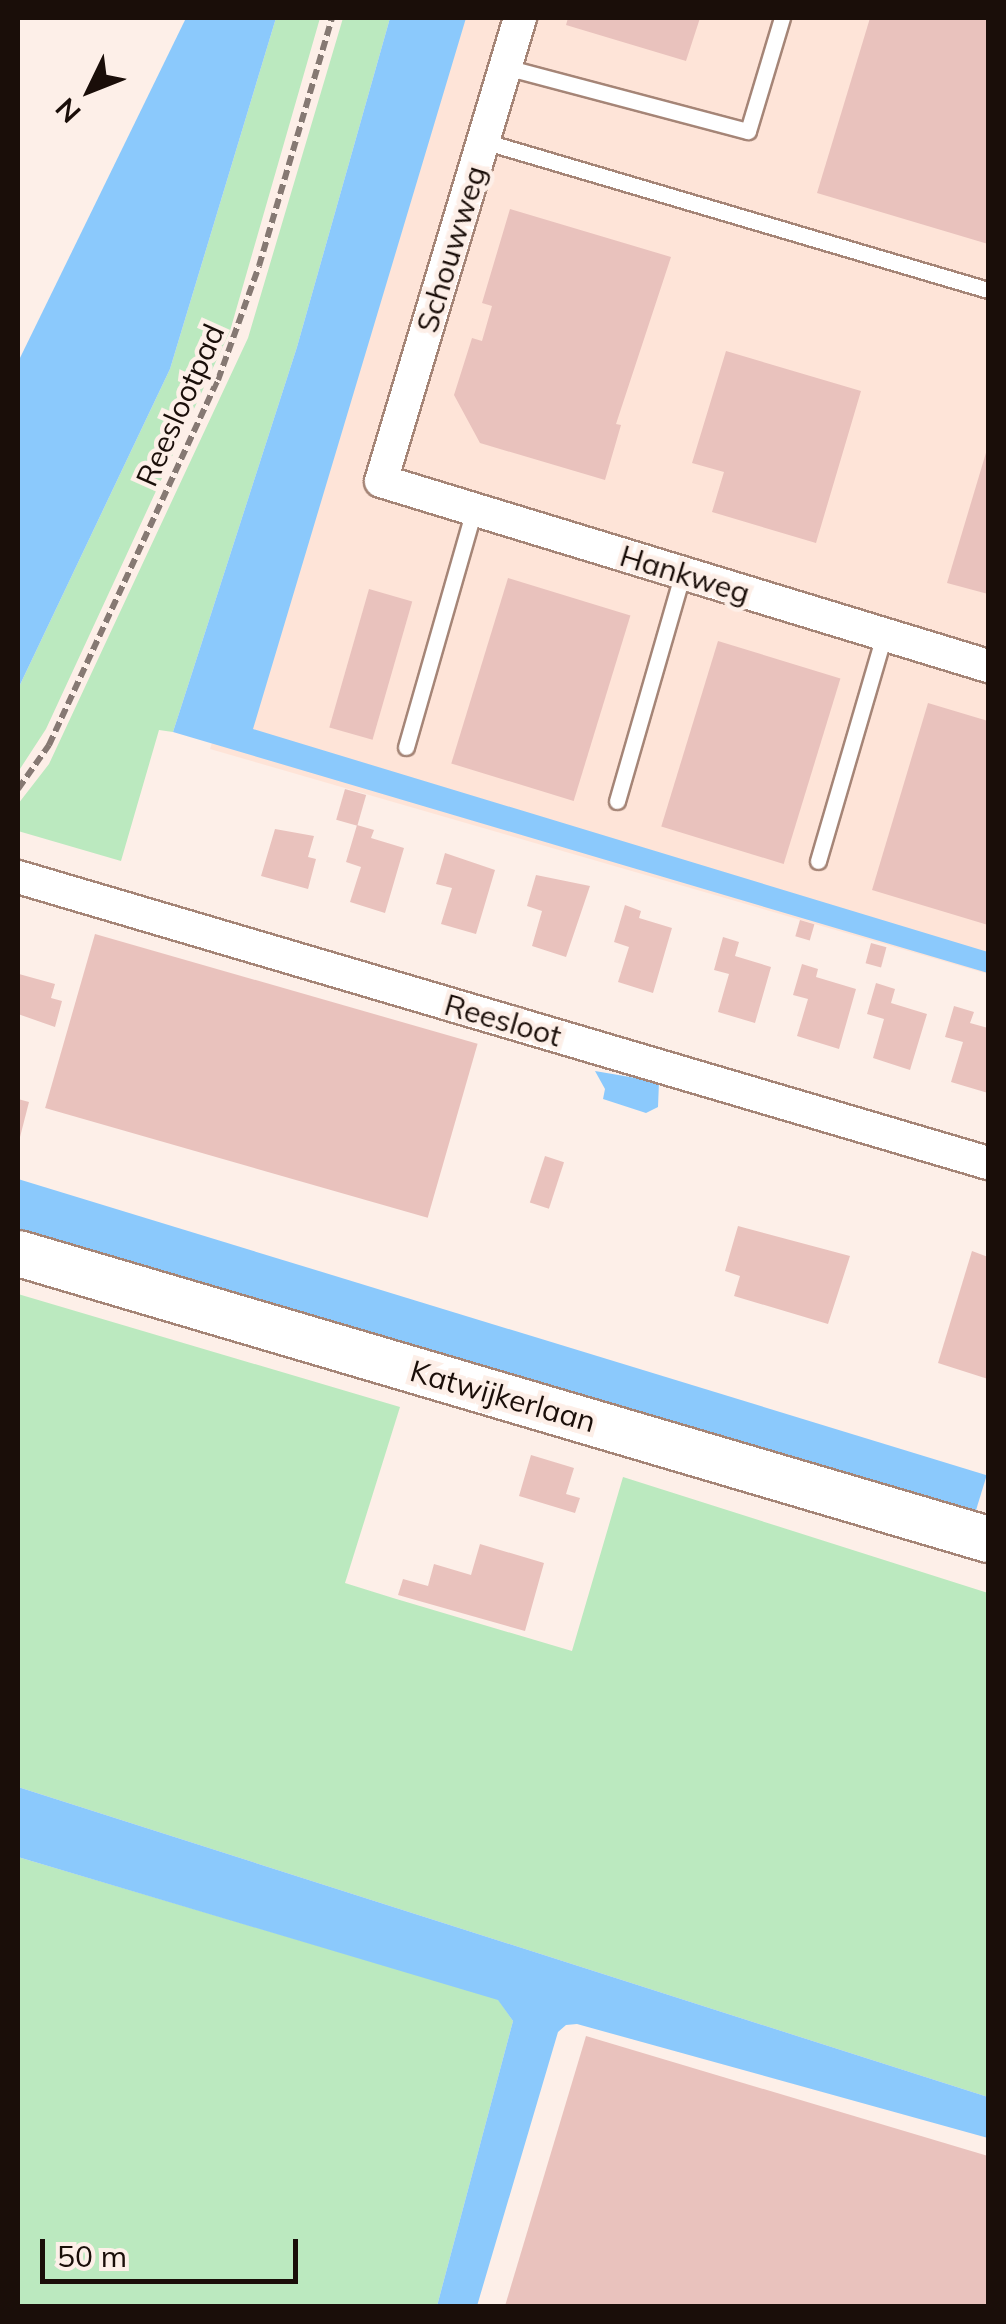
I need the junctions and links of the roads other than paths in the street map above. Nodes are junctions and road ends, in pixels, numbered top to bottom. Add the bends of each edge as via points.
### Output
1 (520, 18) edge
2 (782, 18) edge
3 (505, 67) junction
4 (483, 141) junction
5 (988, 290) edge
6 (381, 481) joint
7 (474, 510) junction
8 (683, 574) junction
9 (884, 634) junction
10 (988, 666) edge
11 (406, 747) dead end
12 (617, 801) dead end
13 (818, 861) dead end
14 (18, 877) edge
15 (988, 1163) edge
16 (18, 1253) edge
17 (988, 1538) edge

1 - 3 street, Schouwweg
2 - 3 lane via 748,131
3 - 4 street, Schouwweg
4 - 5 lane
4 - 6 street, Schouwweg
6 - 7 street, Hankweg
7 - 8 street, Hankweg
7 - 11 lane
8 - 9 street, Hankweg
8 - 12 lane
9 - 10 street, Hankweg
9 - 13 lane
14 - 15 street, Reesloot
16 - 17 street, Katwijkerlaan

